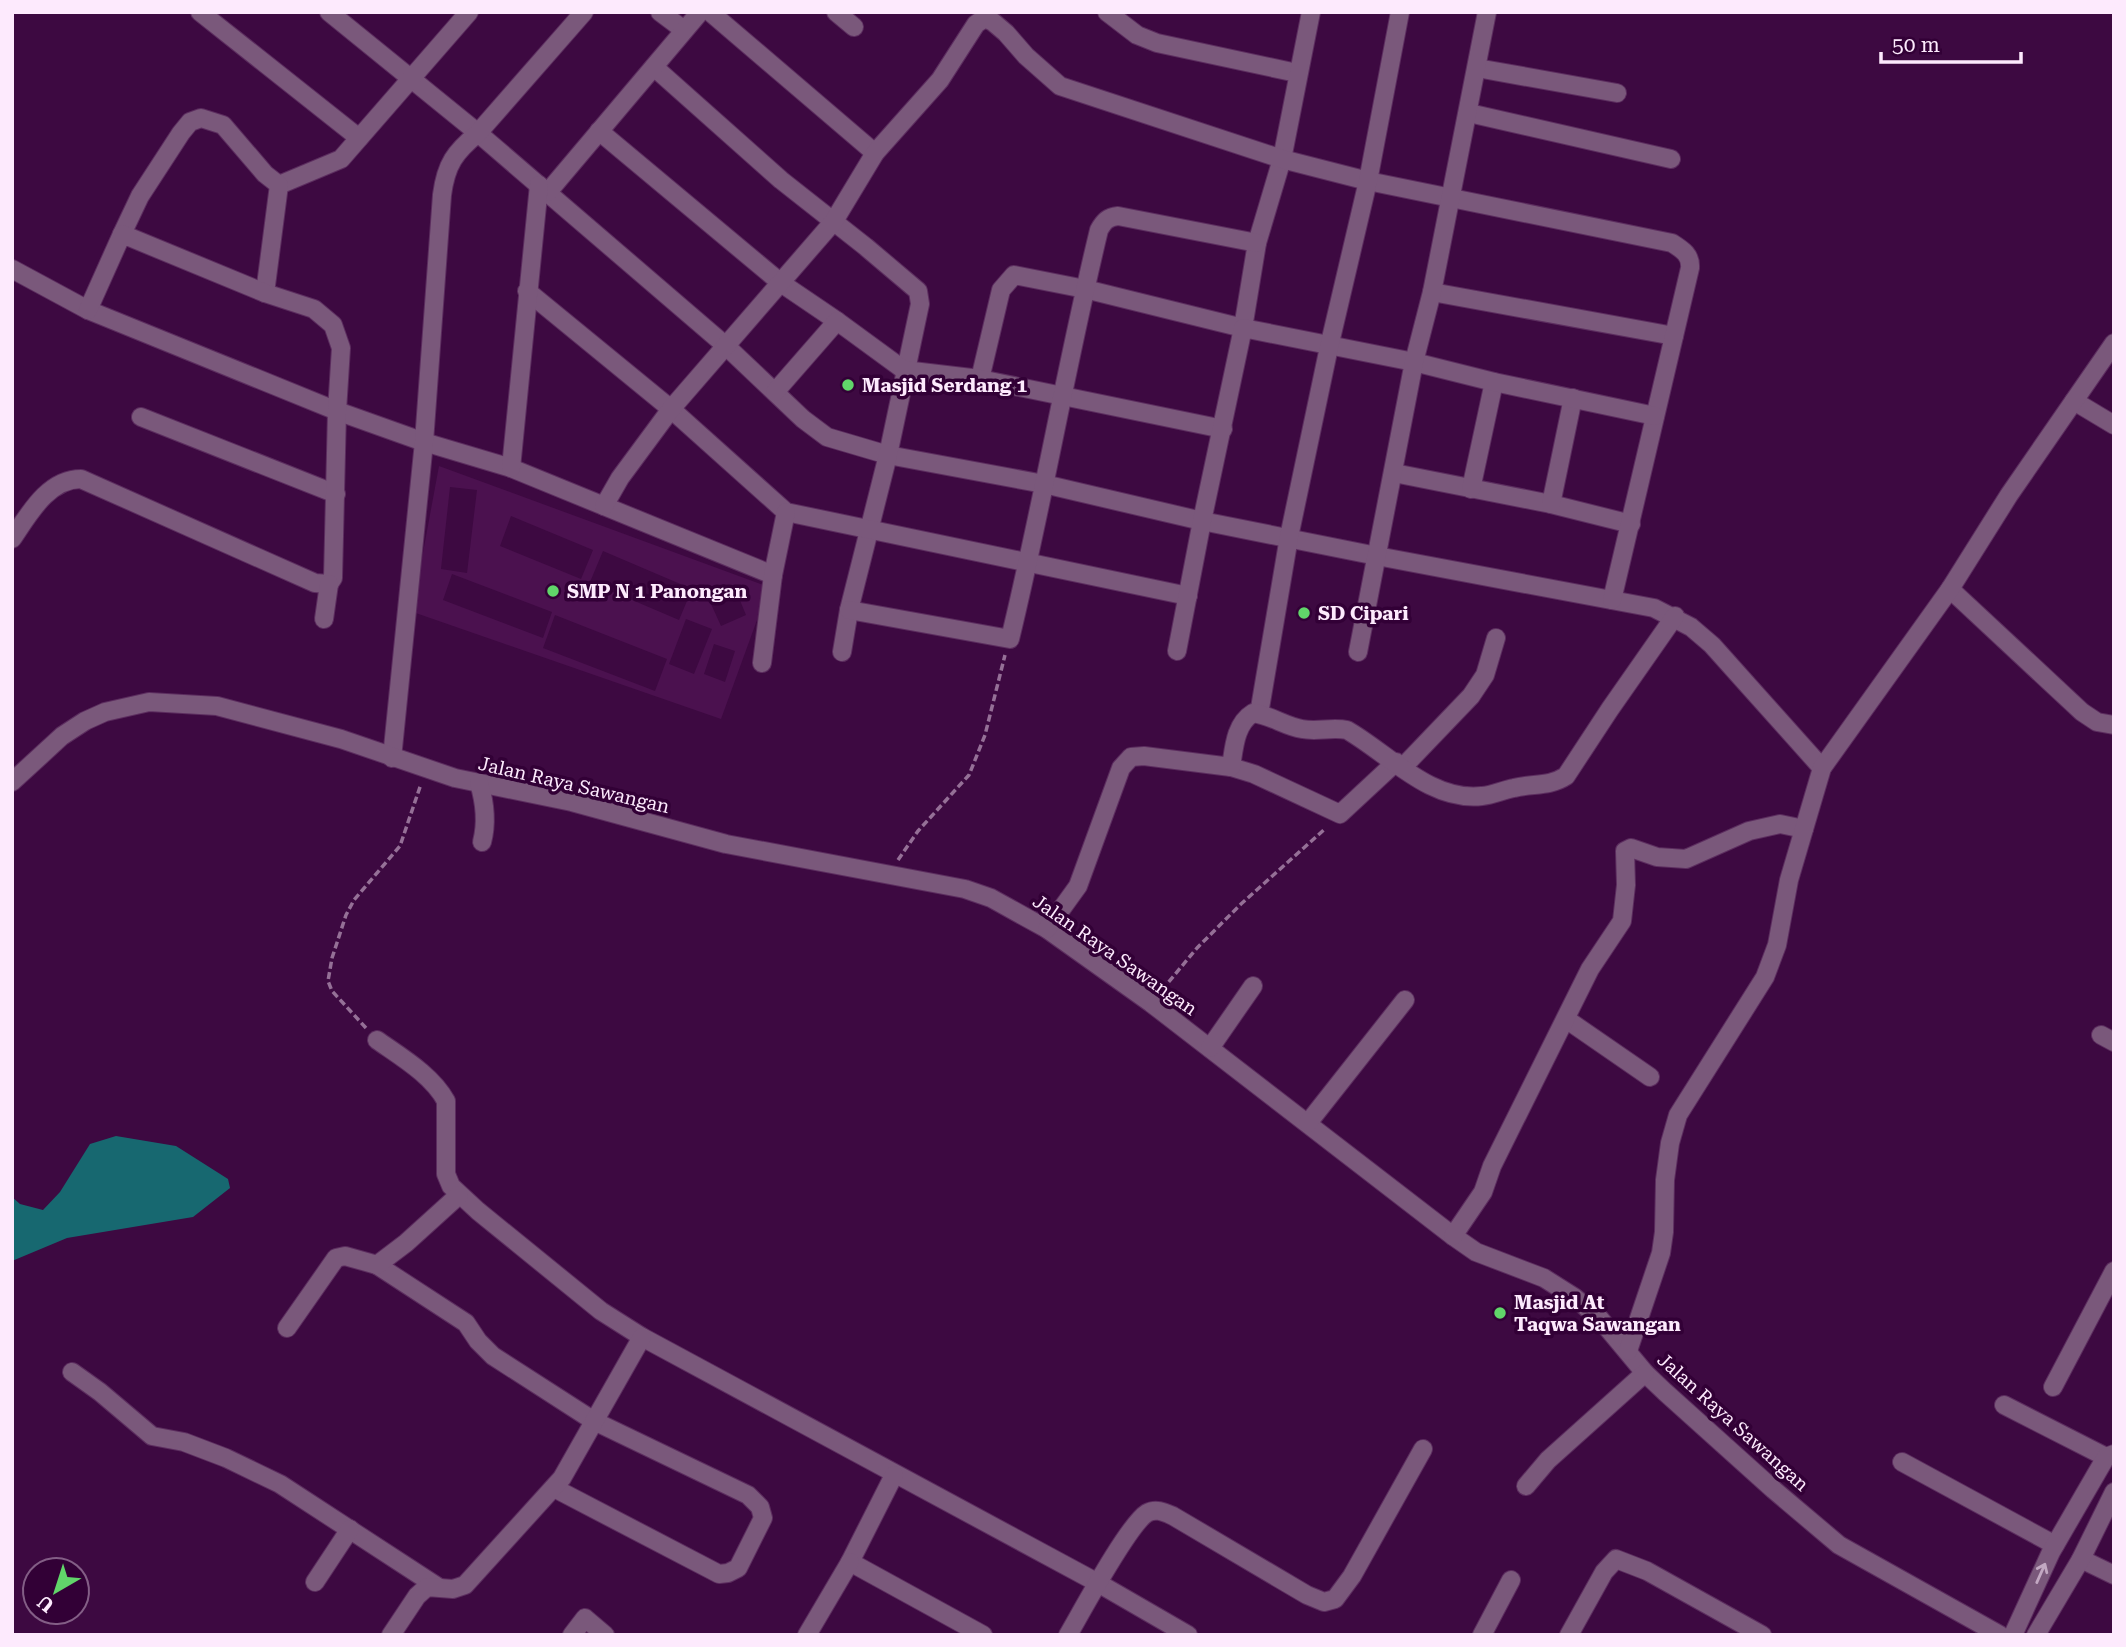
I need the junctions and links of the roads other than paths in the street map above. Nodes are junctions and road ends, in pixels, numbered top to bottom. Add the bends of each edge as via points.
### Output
1 (200, 12) edge
2 (329, 12) edge
3 (584, 12) edge
4 (660, 12) edge
5 (700, 12) edge
6 (710, 12) edge
7 (836, 12) edge
8 (1107, 12) edge
9 (1311, 12) edge
10 (1400, 12) edge
11 (1487, 12) edge
12 (466, 13) edge
13 (854, 27) dead end
14 (684, 30) junction
15 (654, 67) junction
16 (1477, 68) junction
17 (1297, 73) junction
18 (410, 80) junction
19 (1617, 93) dead end
20 (1469, 113) junction
21 (599, 131) junction
22 (478, 133) junction
23 (359, 138) junction
24 (875, 153) junction
25 (1282, 159) junction
26 (1671, 159) dead end
27 (1368, 181) junction
28 (279, 185) junction
29 (543, 188) junction
30 (1451, 198) junction
31 (834, 220) junction
32 (122, 234) junction
33 (1257, 243) junction
34 (12, 269) edge
35 (781, 284) junction
36 (1085, 289) junction
37 (527, 291) junction
38 (1432, 292) junction
39 (265, 293) junction
40 (88, 310) junction
41 (836, 321) junction
42 (1243, 328) junction
43 (1674, 336) junction
44 (2114, 343) edge
45 (726, 346) junction
46 (1329, 347) junction
47 (1414, 362) junction
48 (904, 370) junction
49 (980, 379) junction
50 (1494, 382) junction
51 (775, 392) junction
52 (1062, 397) junction
53 (1573, 398) junction
54 (2074, 401) junction
55 (671, 409) junction
56 (337, 411) junction
57 (1655, 416) junction
58 (141, 417) dead end
59 (2114, 425) edge
60 (1223, 429) junction
61 (424, 442) junction
62 (887, 455) junction
63 (511, 468) junction
64 (1394, 473) junction
65 (1044, 484) junction
66 (1471, 489) junction
67 (336, 494) junction
68 (1551, 504) junction
69 (604, 506) junction
70 (786, 512) junction
71 (1202, 520) junction
72 (1631, 524) junction
73 (869, 531) junction
74 (1289, 537) junction
75 (12, 538) edge
76 (1377, 556) junction
77 (1028, 562) junction
78 (773, 575) junction
79 (330, 584) junction
80 (1950, 589) junction
81 (1188, 596) junction
82 (1612, 600) junction
83 (849, 610) junction
84 (1675, 617) junction
85 (324, 619) dead end
86 (1496, 638) dead end
87 (1177, 651) dead end
88 (842, 652) dead end
89 (1358, 652) dead end
90 (762, 663) dead end
91 (1259, 714) junction
92 (2114, 725) edge
93 (392, 758) junction
94 (1400, 765) junction
95 (1231, 767) junction
96 (1822, 768) junction
97 (12, 782) edge
98 (479, 783) junction
99 (1804, 829) junction
100 (482, 842) dead end
101 (1047, 929) junction
102 (1253, 986) dead end
103 (1405, 1000) dead end
104 (1566, 1018) junction
105 (377, 1040) road end
106 (1210, 1048) junction
107 (1650, 1077) dead end
108 (1308, 1123) junction
109 (459, 1195) junction
110 (1453, 1236) junction
111 (377, 1265) junction
112 (2114, 1271) edge
113 (287, 1328) dead end
114 (642, 1337) junction
115 (1628, 1351) junction
116 (72, 1372) dead end
117 (1645, 1373) junction
118 (2053, 1387) dead end
119 (2004, 1405) dead end
120 (594, 1421) junction
121 (1423, 1449) dead end
122 (2110, 1455) edge
123 (1902, 1462) dead end
124 (894, 1475) junction
125 (1526, 1486) dead end
126 (2114, 1492) edge
127 (546, 1498) junction
128 (350, 1529) junction
129 (2055, 1545) junction
130 (2081, 1559) junction
131 (850, 1562) junction
132 (2114, 1575) edge
133 (1511, 1580) dead end
134 (315, 1582) dead end
135 (1098, 1583) junction
136 (438, 1587) junction
137 (810, 1634) edge
138 (391, 1635) edge
139 (572, 1635) edge
140 (605, 1635) edge
141 (983, 1635) edge
142 (1068, 1635) edge
143 (1188, 1635) edge
144 (1482, 1635) edge
145 (1569, 1635) edge
146 (1762, 1635) edge
147 (2000, 1635) edge
148 (2013, 1635) edge
149 (2036, 1635) edge

1 - 23 street
2 - 18 street
3 - 22 street
4 - 14 street
5 - 14 street
6 - 24 street
7 - 13 street
8 - 17 street via 1137,35 1157,43
9 - 17 street
10 - 27 street
11 - 16 street
12 - 18 street
14 - 15 street
15 - 21 street
15 - 31 street via 781,180
16 - 19 street
16 - 20 street
17 - 25 street
18 - 22 street
18 - 23 street
20 - 26 street
20 - 30 street
21 - 29 street
21 - 35 street
22 - 29 street
22 - 61 street via 458,149 444,184
23 - 28 street via 341,159
24 - 25 street via 940,80 976,24 985,18 1060,86
24 - 31 street
25 - 27 street
25 - 33 street
27 - 30 street
27 - 46 street
28 - 32 street via 223,125 201,118 181,133 145,187
28 - 39 street
29 - 37 street
29 - 45 street
30 - 38 street
30 - 43 street via 1681,248 1691,260
31 - 35 street
31 - 48 street via 918,291 920,304
32 - 39 street
32 - 40 street
33 - 36 street via 1112,217 1099,230
33 - 42 street
34 - 40 street
35 - 41 street
35 - 45 street
36 - 42 street
36 - 49 street via 1014,275 1001,290
36 - 52 street
37 - 55 street
37 - 63 street
38 - 43 street
38 - 47 street
39 - 56 street via 314,309 333,325 341,348
40 - 56 street
41 - 48 street
41 - 51 street
42 - 46 street
42 - 60 street
43 - 57 street
44 - 54 street
45 - 51 street
45 - 55 street
46 - 47 street
46 - 74 street
47 - 50 street
47 - 64 street
48 - 49 street
48 - 62 street
49 - 52 street
50 - 53 street
50 - 66 street
51 - 62 street via 827,437
52 - 60 street
52 - 65 street
53 - 57 street
53 - 68 street
54 - 59 street
54 - 80 street
55 - 69 street
55 - 70 street
56 - 61 street
56 - 67 street
57 - 72 street
58 - 67 street
60 - 71 street
61 - 63 street
61 - 93 street
62 - 65 street
62 - 73 street
63 - 69 street
64 - 66 street
64 - 76 street
65 - 71 street
65 - 77 street
66 - 68 street
67 - 79 street via 335,568
68 - 72 street
69 - 78 street
70 - 73 street
70 - 78 street
71 - 74 street
71 - 81 street
72 - 82 street
73 - 77 street
73 - 83 street
74 - 76 street
74 - 91 street
75 - 79 street via 35,505 55,487 81,478 315,583
76 - 82 street
76 - 89 street
77 - 81 street
77 - 83 street via 1010,639
78 - 90 street
79 - 85 street
80 - 92 street via 2082,712 2097,722
80 - 96 street
81 - 87 street
82 - 84 street
83 - 88 street
84 - 94 street via 1566,776 1555,783 1471,797 1449,794
84 - 96 street via 1712,645
86 - 94 street via 1485,675 1471,696
91 - 94 street via 1297,728 1347,730
91 - 95 street via 1253,713 1242,723
93 - 97 street, Jalan Raya Sawangan via 341,739 217,706 149,702 85,721
93 - 98 street, Jalan Raya Sawangan
94 - 95 street via 1339,814
95 - 101 street via 1131,757 1121,768 1078,886
96 - 99 street
98 - 100 street via 485,808
98 - 101 street, Jalan Raya Sawangan via 572,802 726,844 965,889
99 - 104 street via 1780,824 1749,831 1686,859 1628,848 1622,921
99 - 115 street via 1765,977 1678,1115 1665,1180 1661,1254
101 - 106 street, Jalan Raya Sawangan
102 - 106 street
103 - 108 street
104 - 107 street
104 - 110 street via 1483,1192
105 - 109 street via 441,1091 447,1110 446,1174
106 - 108 street, Jalan Raya Sawangan
108 - 110 street, Jalan Raya Sawangan
109 - 111 street
109 - 114 street via 601,1311
110 - 115 street, Jalan Raya Sawangan via 1574,1297
111 - 113 street via 336,1258
111 - 120 street via 466,1323 493,1356
112 - 118 street
114 - 120 street
114 - 124 street
115 - 117 street, Jalan Raya Sawangan
116 - 128 street via 152,1436 226,1458 280,1484
117 - 125 street via 1548,1460
117 - 147 street, Jalan Raya Sawangan via 1839,1545
119 - 122 street
120 - 127 street
120 - 127 street via 757,1502 763,1518 737,1568 719,1574
121 - 135 street via 1352,1576 1330,1602 1318,1601 1173,1516 1155,1510 1133,1529
122 - 129 street
123 - 129 street
124 - 131 street
124 - 135 street
126 - 130 street
127 - 136 street via 465,1585
128 - 134 street
128 - 136 street
148 -> 129 street
130 - 132 street
130 - 149 street
131 - 137 street
131 - 141 street
133 - 144 street
135 - 142 street
135 - 143 street
136 - 138 street via 427,1587 417,1596
139 - 140 street via 585,1618
145 - 146 street via 1616,1559 1647,1571

